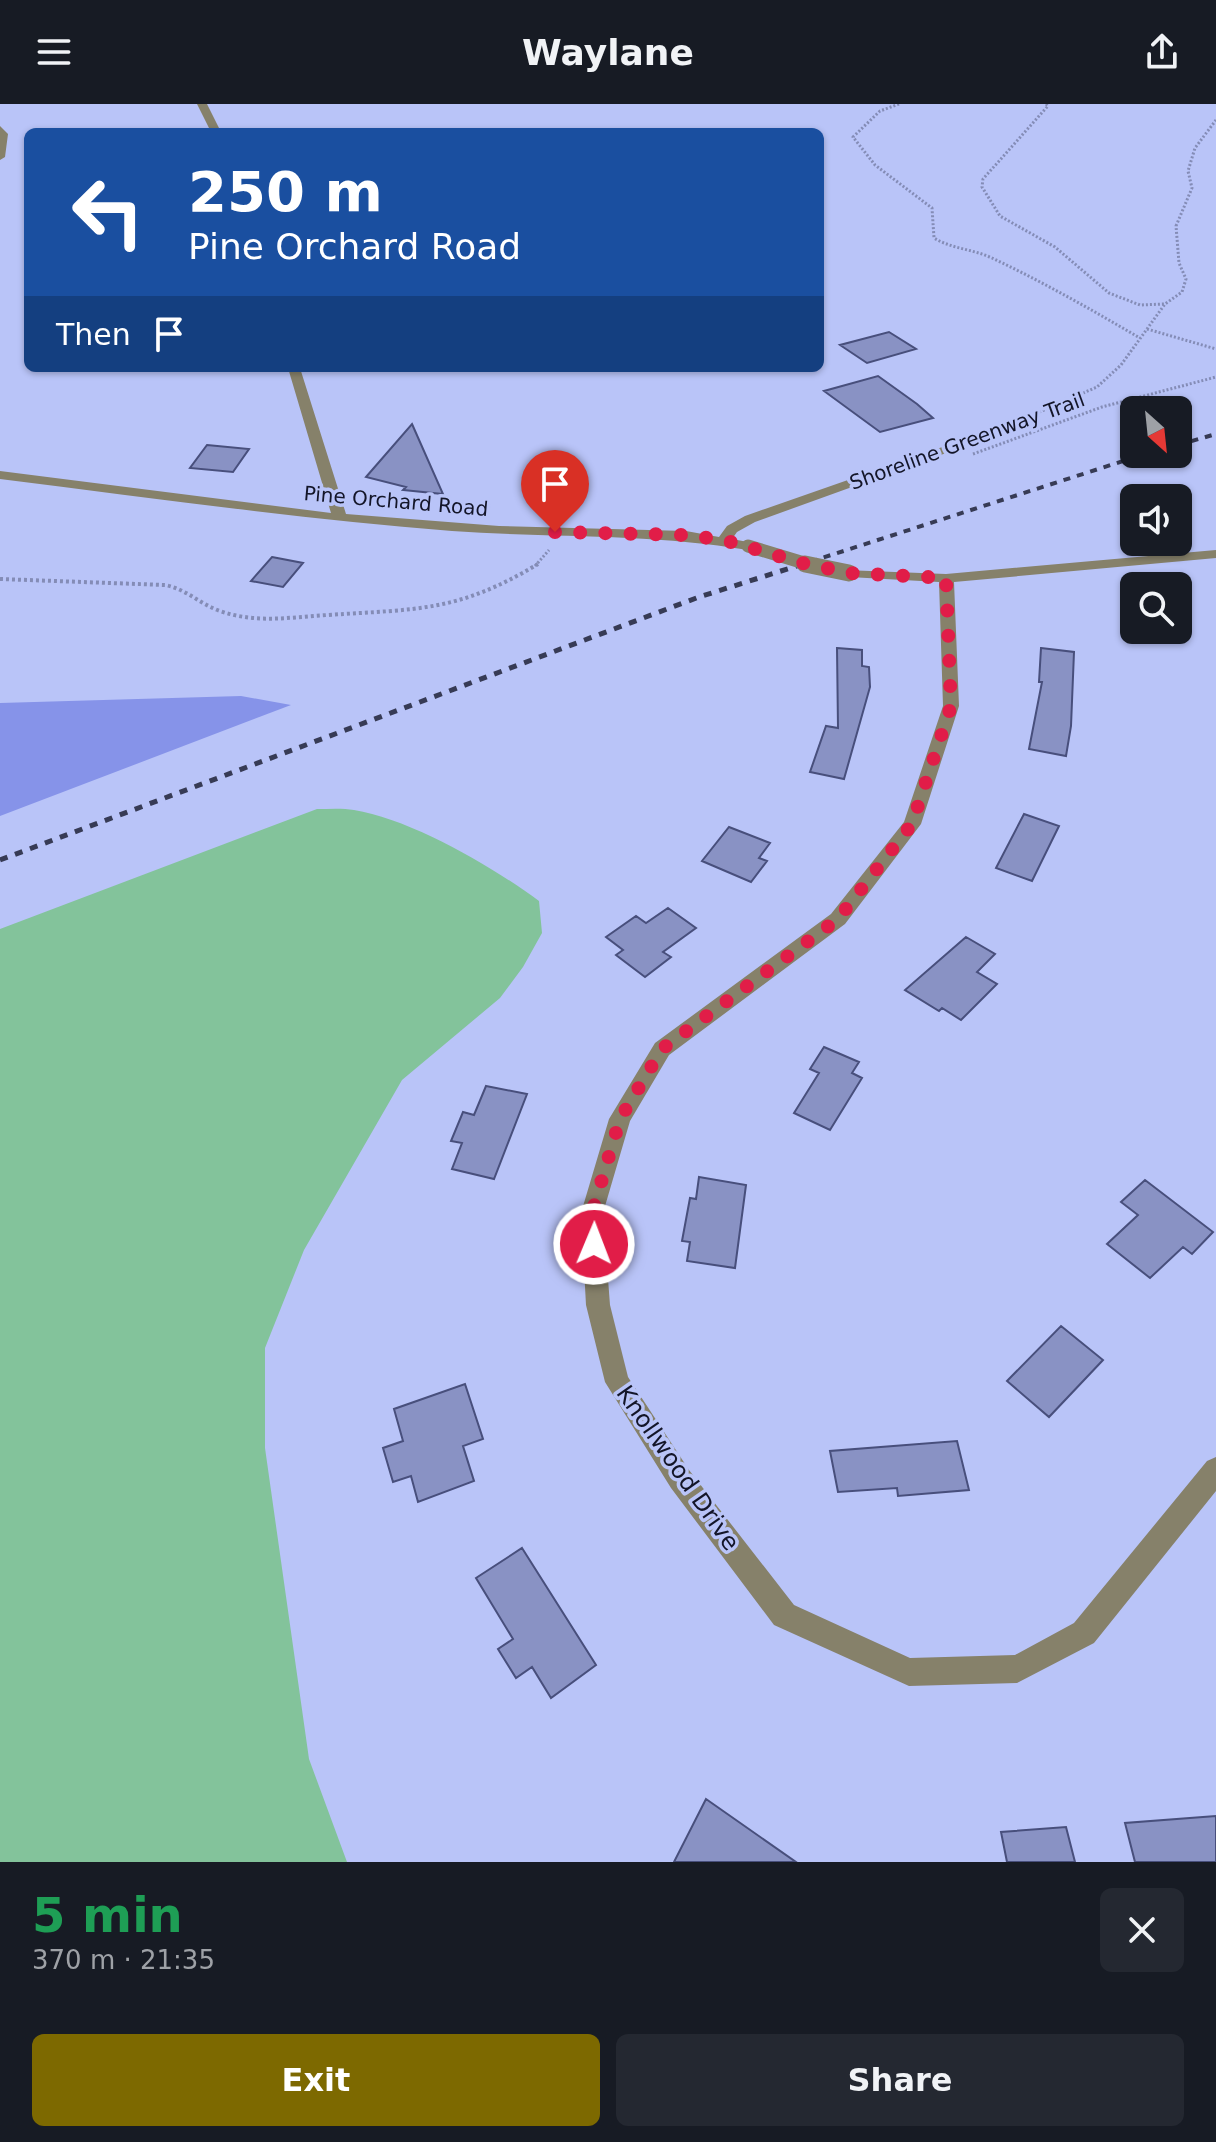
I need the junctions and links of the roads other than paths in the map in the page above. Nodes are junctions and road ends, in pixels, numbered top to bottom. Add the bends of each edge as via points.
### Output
1 (202, 104) edge
2 (214, 128) edge
3 (0, 129) edge
4 (0, 157) edge
5 (295, 372) edge
6 (957, 453) road end
7 (0, 475) edge
8 (340, 518) junction
9 (724, 540) junction
10 (1216, 554) edge
11 (946, 578) junction
12 (1216, 1470) edge

1 - 2 street
3 - 4 street
5 - 8 street
6 - 9 street via 750,519
7 - 8 street, Pine Orchard Road
8 - 9 street, Pine Orchard Road
9 - 11 street, Pine Orchard Road, bridge via 849,573
10 - 11 street, Pine Orchard Road
11 - 12 street, Knollwood Drive via 951,706 912,824 838,919 662,1049 620,1119 592,1213 598,1305 617,1382 680,1479 784,1615 909,1672 1017,1669 1084,1633

